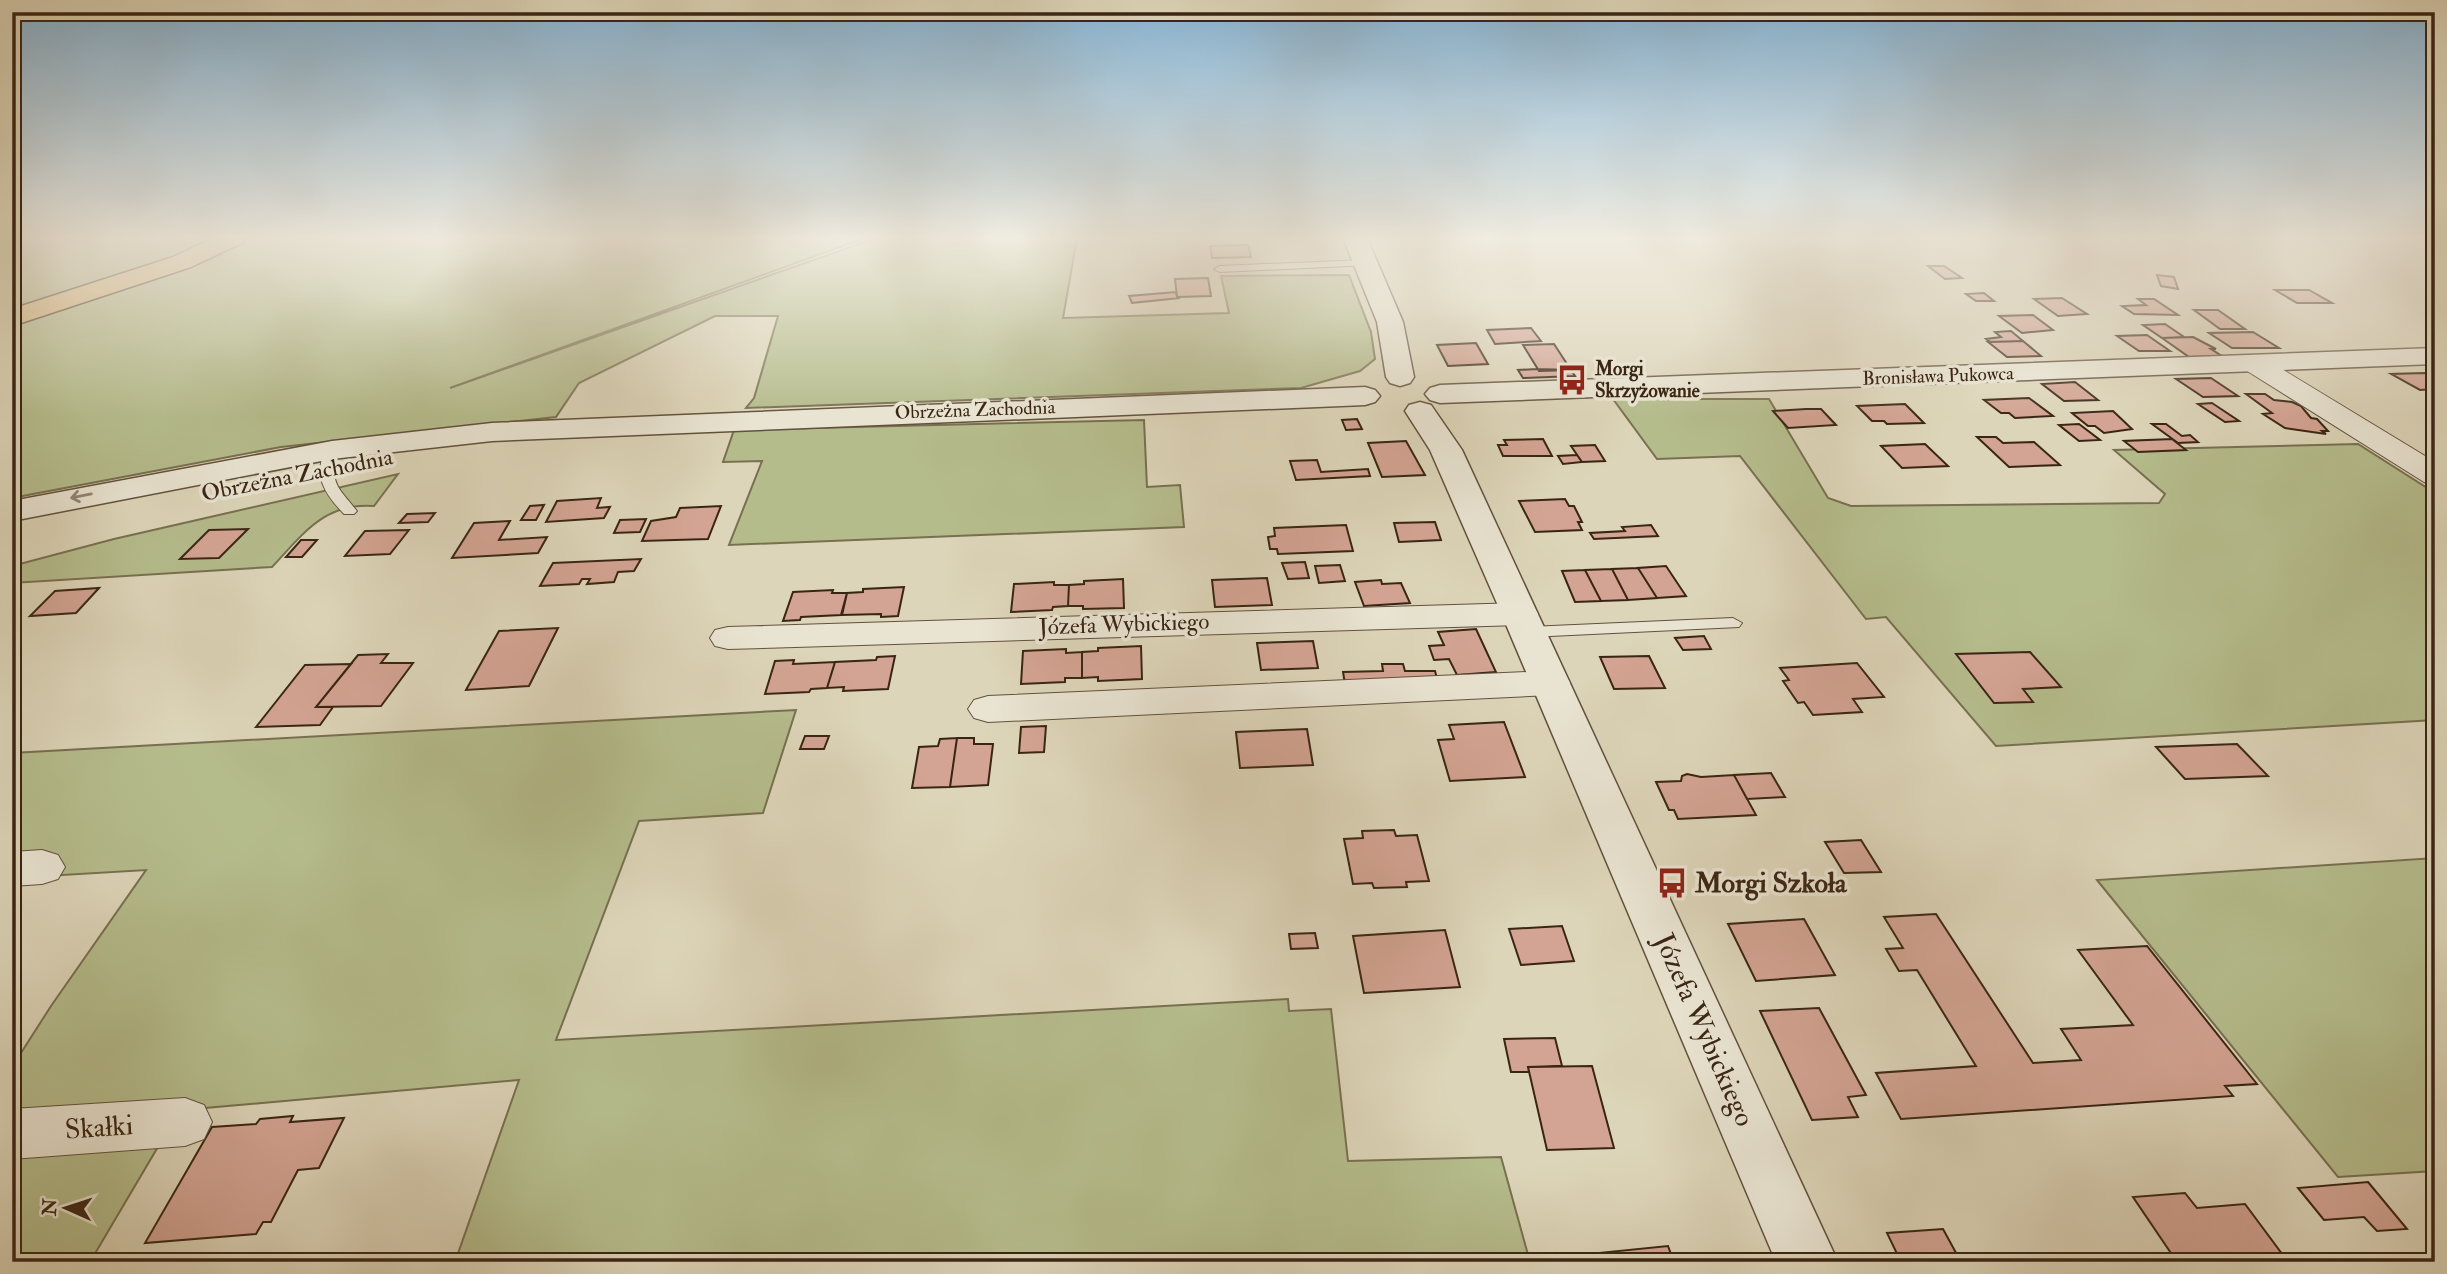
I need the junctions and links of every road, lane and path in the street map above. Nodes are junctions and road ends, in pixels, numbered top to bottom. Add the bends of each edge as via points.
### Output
1 (74, 297) edge
2 (1380, 297) edge
3 (12, 318) edge
4 (2435, 356) edge
5 (2253, 363) junction
6 (1401, 400) junction
7 (329, 459) junction
8 (2435, 475) edge
9 (349, 511) dead end
10 (12, 512) edge
11 (12, 535) edge
12 (1524, 623) junction
13 (1733, 623) dead end
14 (728, 638) dead end
15 (1551, 683) junction
16 (988, 709) dead end
17 (185, 1122) dead end
18 (12, 1134) edge
19 (1807, 1262) edge

1 - 3 highway
2 - 6 street, Józefa Wybickiego via 1390,322
4 - 5 street, Bronisława Pukowca
5 - 6 street, Bronisława Pukowca
5 - 8 street
6 - 7 street, Obrzeżna Zachodnia via 492,432
6 - 12 street, Józefa Wybickiego via 1446,450
7 - 9 lane via 327,488
7 -> 10 street, Obrzeżna Zachodnia via 71,498
7 - 11 street, Obrzeżna Zachodnia
12 - 13 lane, Józefa Wybickiego
12 - 14 street, Józefa Wybickiego
12 - 15 street, Józefa Wybickiego
15 - 16 street
15 - 19 street, Józefa Wybickiego
17 - 18 street, Skałki

